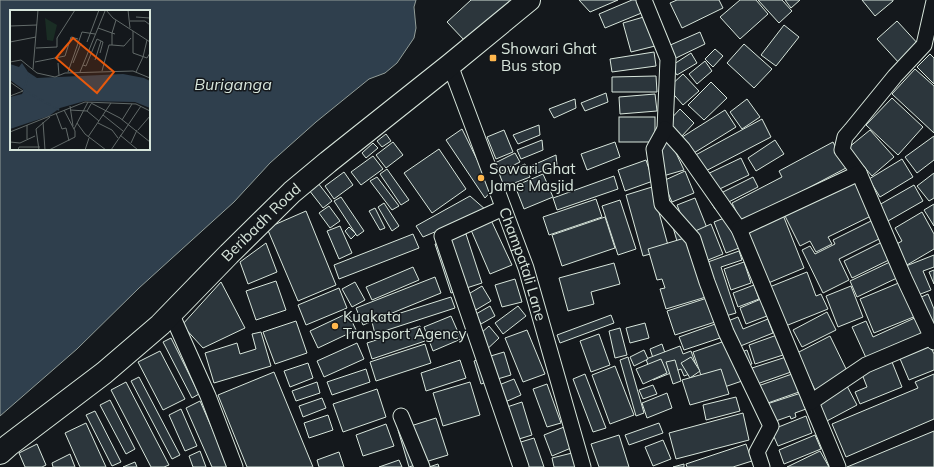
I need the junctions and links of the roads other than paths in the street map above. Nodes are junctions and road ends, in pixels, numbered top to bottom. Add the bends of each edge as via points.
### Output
1 (529, 0) edge
2 (644, 0) edge
3 (934, 1) edge
4 (450, 66) junction
5 (665, 128) junction
6 (859, 173) junction
7 (503, 208) junction
8 (739, 229) junction
9 (171, 313) junction
10 (933, 339) edge
11 (811, 402) junction
12 (402, 416) dead end
13 (0, 453) edge
14 (235, 467) edge
15 (422, 467) edge
16 (521, 467) edge
17 (584, 467) edge
18 (762, 467) edge
19 (838, 467) edge

1 - 4 highway, Beribadh Road
2 - 5 street via 668,59
3 - 6 street via 924,45 845,137 842,150
4 - 7 street, Champatali Lane
4 - 9 highway, Beribadh Road via 292,192
5 - 8 street via 683,149
5 - 18 street via 654,149 662,204 693,239 726,332 771,426 757,452
6 - 8 street
6 - 10 street
7 - 16 street via 442,236
7 - 17 street, Champatali Lane via 526,268
8 - 11 street
9 - 13 highway, Beribadh Road via 104,373
9 - 14 street via 208,396
10 - 11 street via 866,365
11 - 19 street
12 - 15 street

